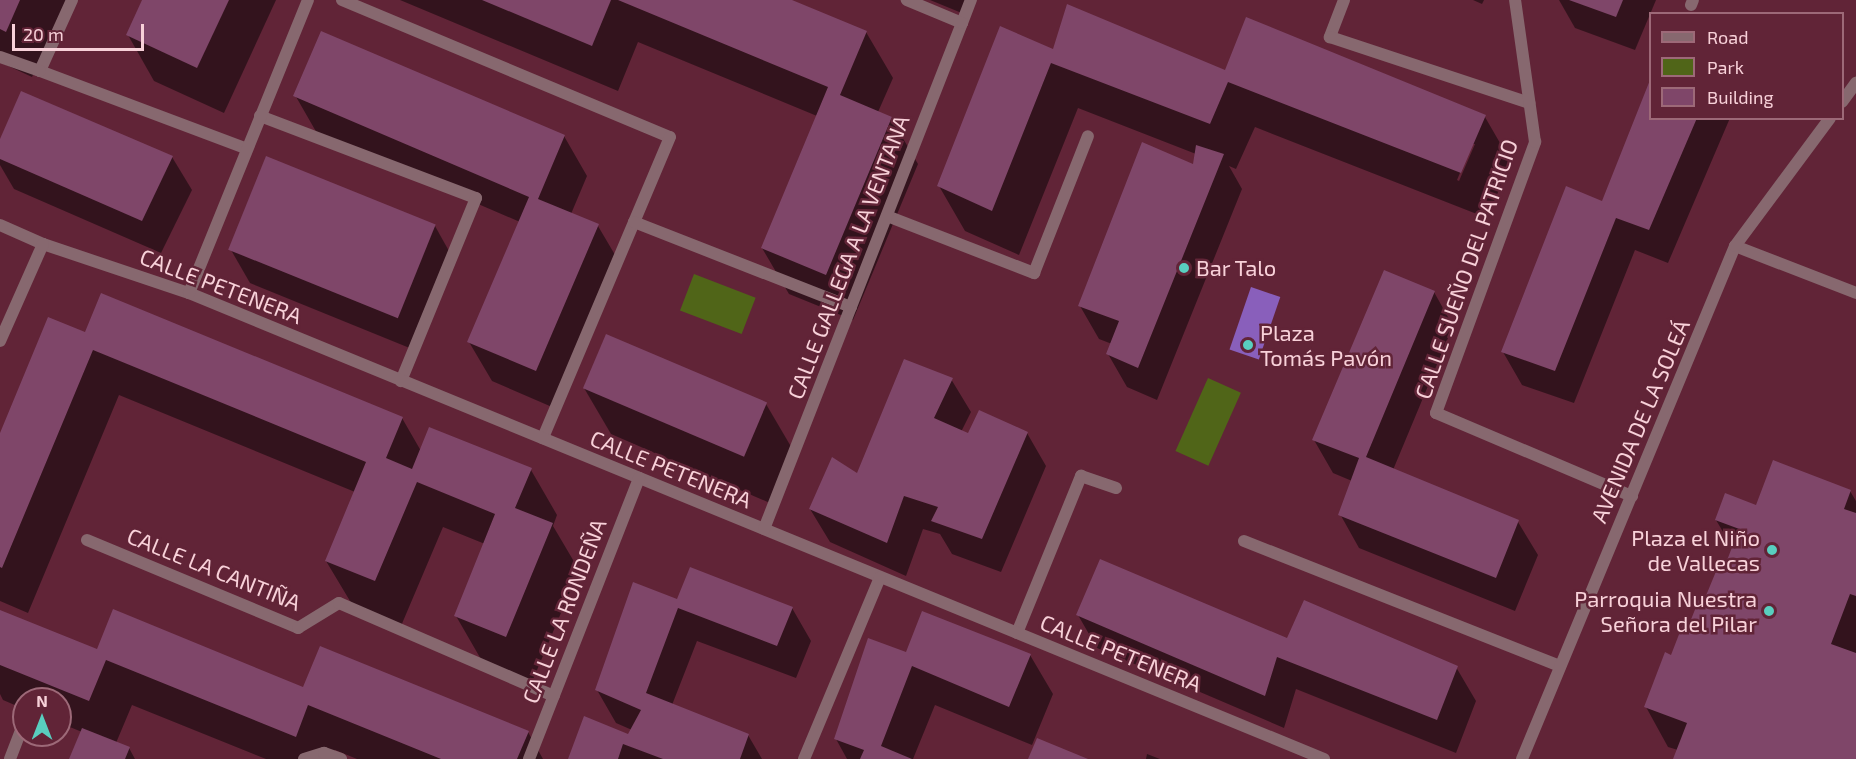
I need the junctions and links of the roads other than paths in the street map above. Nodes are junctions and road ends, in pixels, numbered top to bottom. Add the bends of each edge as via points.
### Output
1 (72, 0) edge
2 (308, 0) edge
3 (342, 0) edge
4 (907, 0) edge
5 (971, 0) edge
6 (1344, 0) edge
7 (1515, 0) edge
8 (962, 23) junction
9 (0, 57) edge
10 (40, 71) junction
11 (1856, 83) edge
12 (1844, 99) edge
13 (1529, 103) junction
14 (261, 116) junction
15 (1829, 120) edge
16 (1088, 136) dead end
17 (247, 149) junction
18 (887, 216) junction
19 (634, 222) junction
20 (0, 225) edge
21 (43, 244) junction
22 (1735, 246) junction
23 (189, 293) junction
24 (1856, 293) edge
25 (851, 307) junction
26 (0, 341) edge
27 (401, 381) junction
28 (543, 438) junction
29 (639, 478) junction
30 (1116, 488) dead end
31 (1632, 496) junction
32 (764, 529) junction
33 (87, 540) dead end
34 (1244, 541) dead end
35 (880, 577) junction
36 (1017, 633) junction
37 (1560, 666) junction
38 (555, 696) junction
39 (304, 759) edge
40 (341, 759) edge
41 (529, 759) edge
42 (804, 759) edge
43 (1324, 759) edge
44 (1522, 759) edge

1 - 10 street
2 - 14 street
3 - 19 street via 670,137
4 - 8 street
5 - 8 street, CALLE GALLEGA A LA VENTANA
6 - 13 street via 1329,37
7 - 13 street, CALLE SUEÑO DEL PATRICIO
8 - 18 street, CALLE GALLEGA A LA VENTANA
9 - 10 street
10 - 17 street
11 - 12 street
13 - 31 street, CALLE SUEÑO DEL PATRICIO via 1535,142 1436,414
14 - 17 street
14 - 27 street via 476,198
15 - 22 street, AVENIDA DE LA SOLEÁ
16 - 18 street via 1034,273
17 - 23 street
18 - 25 street, CALLE GALLEGA A LA VENTANA
19 - 25 street
19 - 28 street
20 - 21 street, CALLE PETENERA
21 - 23 street, CALLE PETENERA
21 - 26 street
22 - 24 street
22 - 31 street, AVENIDA DE LA SOLEÁ
23 - 27 street, CALLE PETENERA
25 - 32 street, CALLE GALLEGA A LA VENTANA
27 - 28 street, CALLE PETENERA
28 - 29 street, CALLE PETENERA
29 - 32 street, CALLE PETENERA
29 - 38 street, CALLE LA RONDEÑA
30 - 36 street via 1081,476
31 - 37 street, AVENIDA DE LA SOLEÁ
32 - 35 street, CALLE PETENERA
33 - 38 street, CALLE LA CANTIÑA via 298,628 339,603
34 - 37 street
35 - 36 street, CALLE PETENERA
35 - 42 street
36 - 43 street, CALLE PETENERA
37 - 44 street, AVENIDA DE LA SOLEÁ
38 - 41 street, CALLE LA RONDEÑA
39 - 40 street via 324,753

